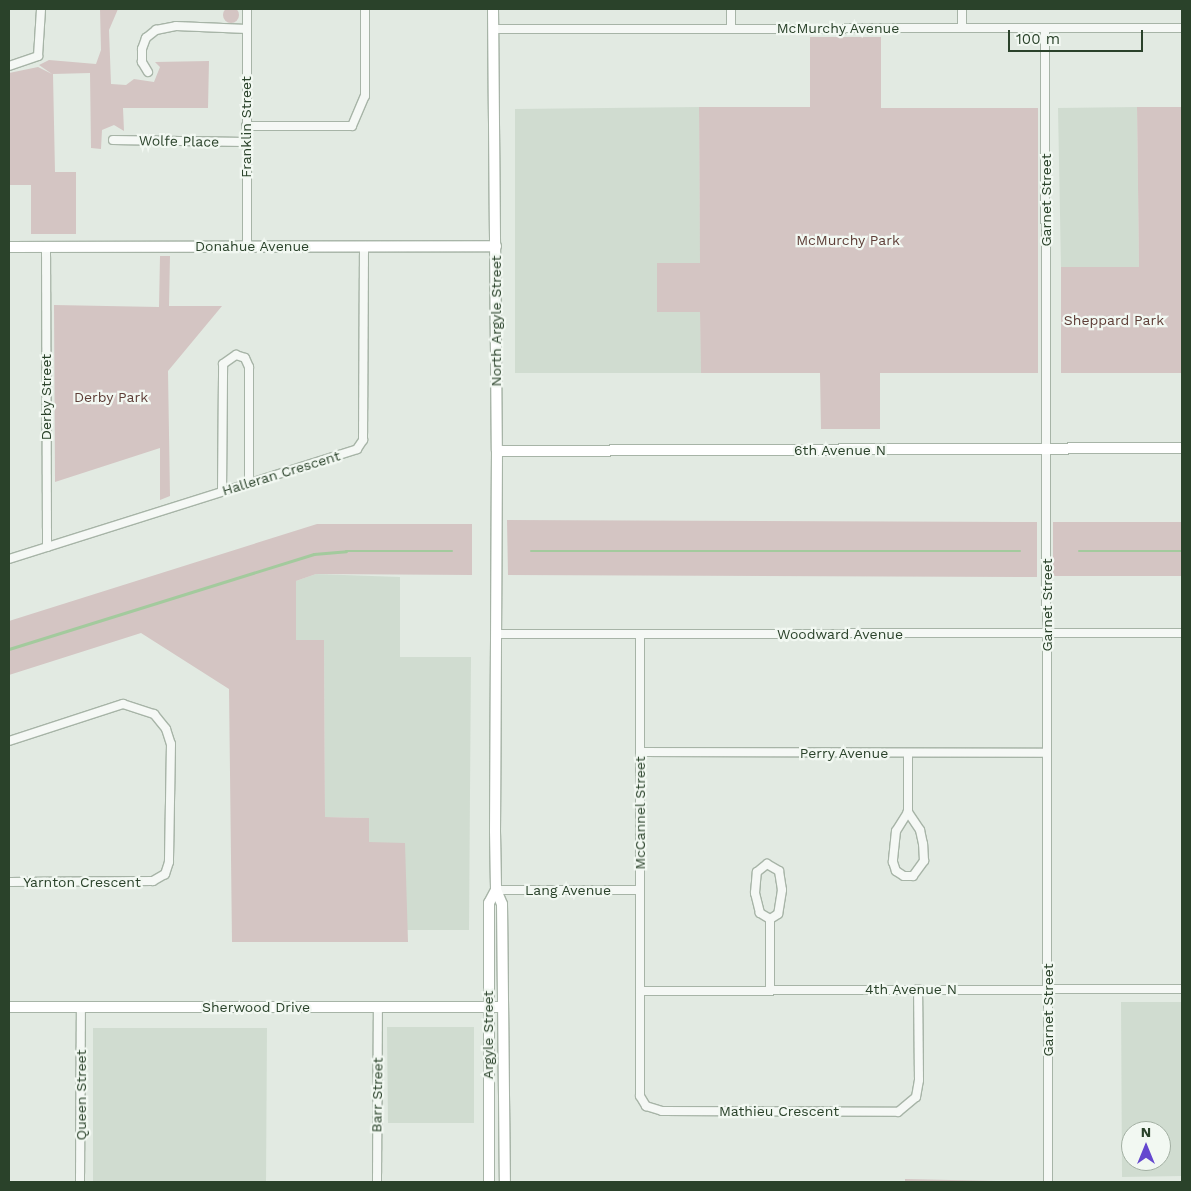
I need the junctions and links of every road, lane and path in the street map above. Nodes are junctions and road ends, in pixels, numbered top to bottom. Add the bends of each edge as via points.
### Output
1 (41, 9) edge
2 (247, 9) edge
3 (365, 9) edge
4 (494, 9) edge
5 (732, 9) edge
6 (962, 9) edge
7 (732, 28) junction
8 (962, 28) junction
9 (1045, 28) junction
10 (1182, 28) edge
11 (247, 29) junction
12 (494, 29) junction
13 (9, 66) edge
14 (148, 72) dead end
15 (246, 126) junction
16 (113, 140) dead end
17 (246, 142) junction
18 (46, 246) junction
19 (247, 246) junction
20 (364, 246) junction
21 (496, 246) junction
22 (9, 247) edge
23 (1182, 448) edge
24 (1047, 449) junction
25 (497, 451) junction
26 (249, 481) junction
27 (222, 491) junction
28 (47, 547) junction
29 (9, 559) edge
30 (1048, 633) junction
31 (1182, 633) edge
32 (498, 634) junction
33 (640, 635) junction
34 (9, 741) edge
35 (641, 752) junction
36 (908, 753) junction
37 (1047, 753) junction
38 (908, 812) junction
39 (9, 882) edge
40 (496, 890) junction
41 (640, 890) junction
42 (770, 919) junction
43 (1048, 988) junction
44 (770, 989) junction
45 (918, 989) junction
46 (1182, 989) edge
47 (640, 990) junction
48 (9, 1007) edge
49 (81, 1007) junction
50 (378, 1007) junction
51 (487, 1007) junction
52 (502, 1007) junction
53 (80, 1182) edge
54 (377, 1182) edge
55 (489, 1182) edge
56 (505, 1182) edge
57 (1048, 1182) edge

1 - 13 street via 38,56
2 - 11 street, Franklin Street
3 - 15 street via 365,96 352,126
4 - 12 street, North Argyle Street
5 - 7 street
6 - 8 street
7 - 8 street, McMurchy Avenue
7 - 12 street, McMurchy Avenue
8 - 9 street, McMurchy Avenue
9 - 10 street, McMurchy Avenue
9 - 24 street, Garnet Street
11 - 14 street via 176,26 156,30 146,38 142,49 142,62
11 - 15 street, Franklin Street
12 - 21 street, North Argyle Street
15 - 17 street, Franklin Street
16 - 17 street, Wolfe Place
17 - 19 street, Franklin Street
18 - 19 street, Donahue Avenue
18 - 22 street, Donahue Avenue
18 - 28 street, Derby Street
19 - 20 street, Donahue Avenue
20 - 21 street, Donahue Avenue
20 - 26 street, Halleran Crescent via 363,440 356,449 340,455
21 - 25 street, North Argyle Street
23 - 24 street, 6th Avenue N
24 - 25 street, 6th Avenue N
24 - 30 street, Garnet Street
25 - 32 street, North Argyle Street
26 - 27 street, Halleran Crescent
26 - 27 street via 249,366 245,358 236,355 223,364
27 - 28 street, Halleran Crescent
28 - 29 street, Halleran Crescent
30 - 31 street, Woodward Avenue
30 - 33 street, Woodward Avenue
30 - 37 street, Garnet Street
32 - 33 street, Woodward Avenue
32 - 40 street, Argyle Street
33 - 35 street, McCannel Street
34 - 39 street, Yarnton Crescent via 123,704 154,714 166,729 171,744 169,862 165,874 153,882
35 - 36 street, Perry Avenue
35 - 41 street, McCannel Street
36 - 37 street, Perry Avenue
36 - 38 street
37 - 43 street, Garnet Street
38 - 38 street via 896,831 893,862 896,871 904,876 913,876 924,861 923,844 920,830
40 - 41 street, Lang Avenue
40 - 51 street, Argyle Street via 489,903
40 - 52 street, Argyle Street via 502,904
41 - 47 street, McCannel Street
42 - 42 street via 778,914 782,890 779,871 767,864 757,872 755,893 760,913
42 - 44 street
43 - 45 street, 4th Avenue N
43 - 46 street, 4th Avenue N
43 - 57 street, Garnet Street
44 - 45 street, 4th Avenue N
44 - 47 street, 4th Avenue N
45 - 47 street, Mathieu Crescent via 919,1080 916,1097 898,1112 662,1111 646,1106 640,1096
48 - 49 street, Sherwood Drive
49 - 50 street, Sherwood Drive
49 - 53 street, Queen Street
50 - 51 street, Sherwood Drive
50 - 54 street, Barr Street
51 - 52 street, Sherwood Drive
51 - 55 street, Argyle Street
52 - 56 street, Argyle Street

